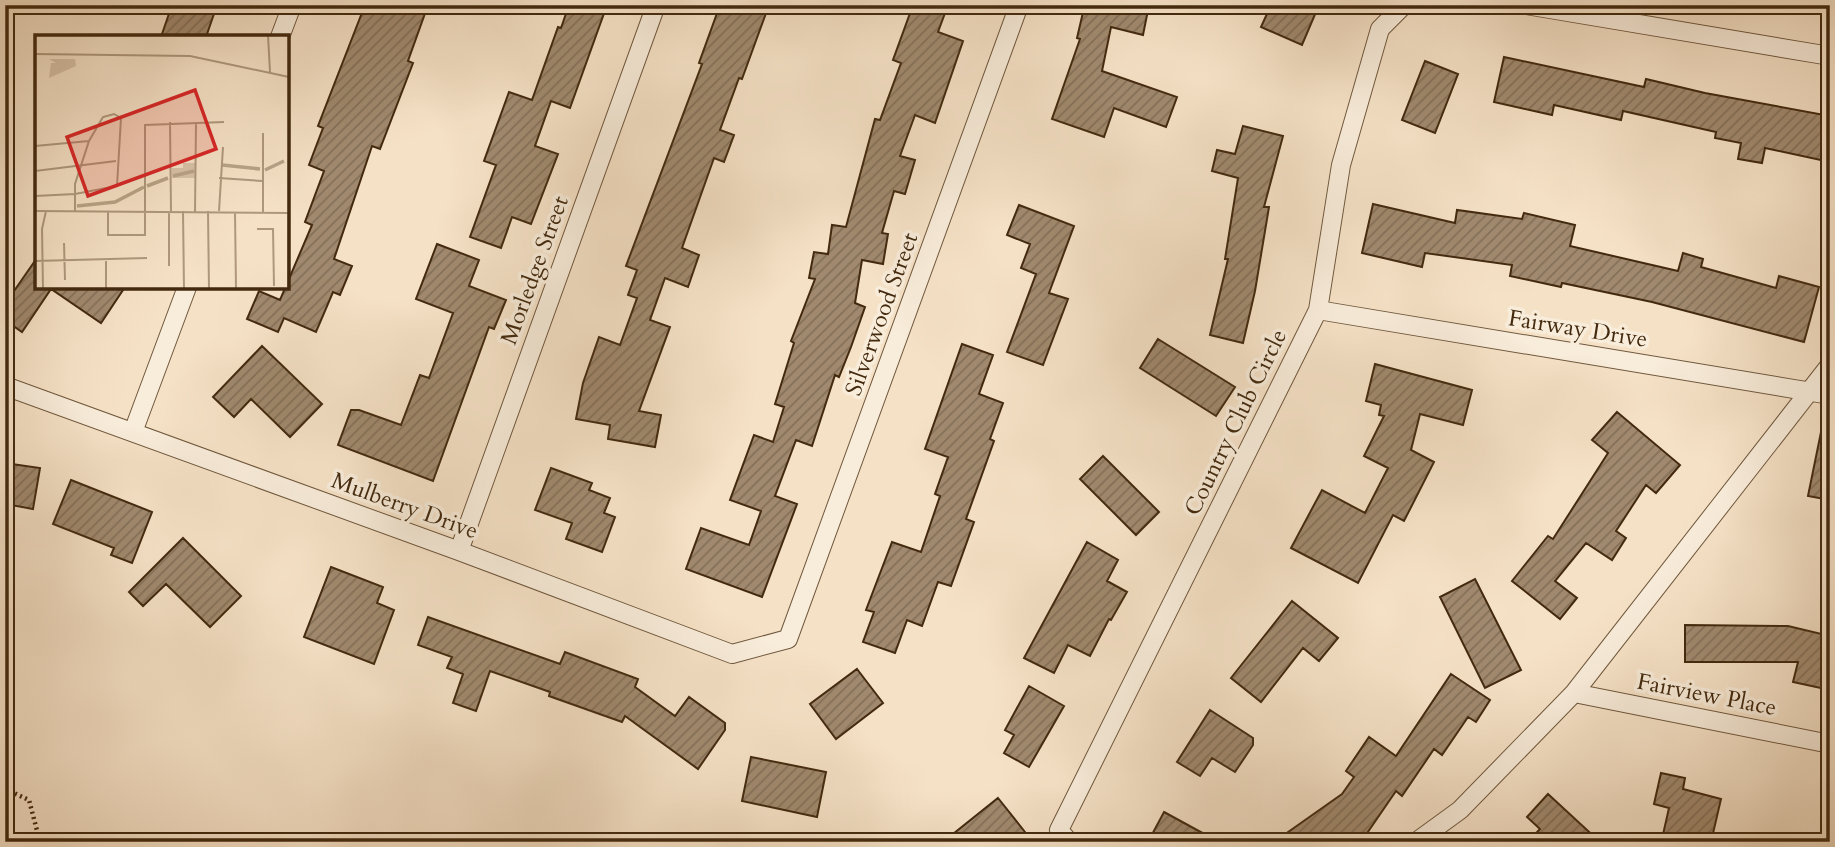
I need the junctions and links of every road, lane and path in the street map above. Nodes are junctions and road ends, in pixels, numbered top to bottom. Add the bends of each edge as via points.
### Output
1 (292, 5) edge
2 (656, 5) edge
3 (1019, 5) edge
4 (1404, 5) edge
5 (1527, 5) edge
6 (282, 35) edge
7 (1830, 55) edge
8 (186, 289) edge
9 (1318, 310) junction
10 (1830, 365) edge
11 (5, 386) edge
12 (1810, 391) junction
13 (1830, 396) edge
14 (133, 432) junction
15 (459, 551) junction
16 (788, 639) joint
17 (1574, 693) junction
18 (1830, 744) edge
19 (5, 789) edge
20 (40, 842) edge
21 (1069, 842) edge
22 (1416, 842) edge

1 - 6 street
2 - 15 street, Morledge Street
3 - 16 street, Silverwood Street
4 - 9 street, Country Club Circle via 1380,29 1340,165
5 - 7 street
8 - 14 street
9 - 12 street, Fairway Drive
9 - 21 street, Country Club Circle via 1059,830
10 - 12 street
11 - 14 street, Mulberry Drive
12 - 13 street, Fairway Drive
12 - 17 street
14 - 15 street, Mulberry Drive
15 - 16 street, Mulberry Drive via 732,654
17 - 18 street, Fairview Place
17 - 22 street via 1460,810
19 - 20 path via 29,800

